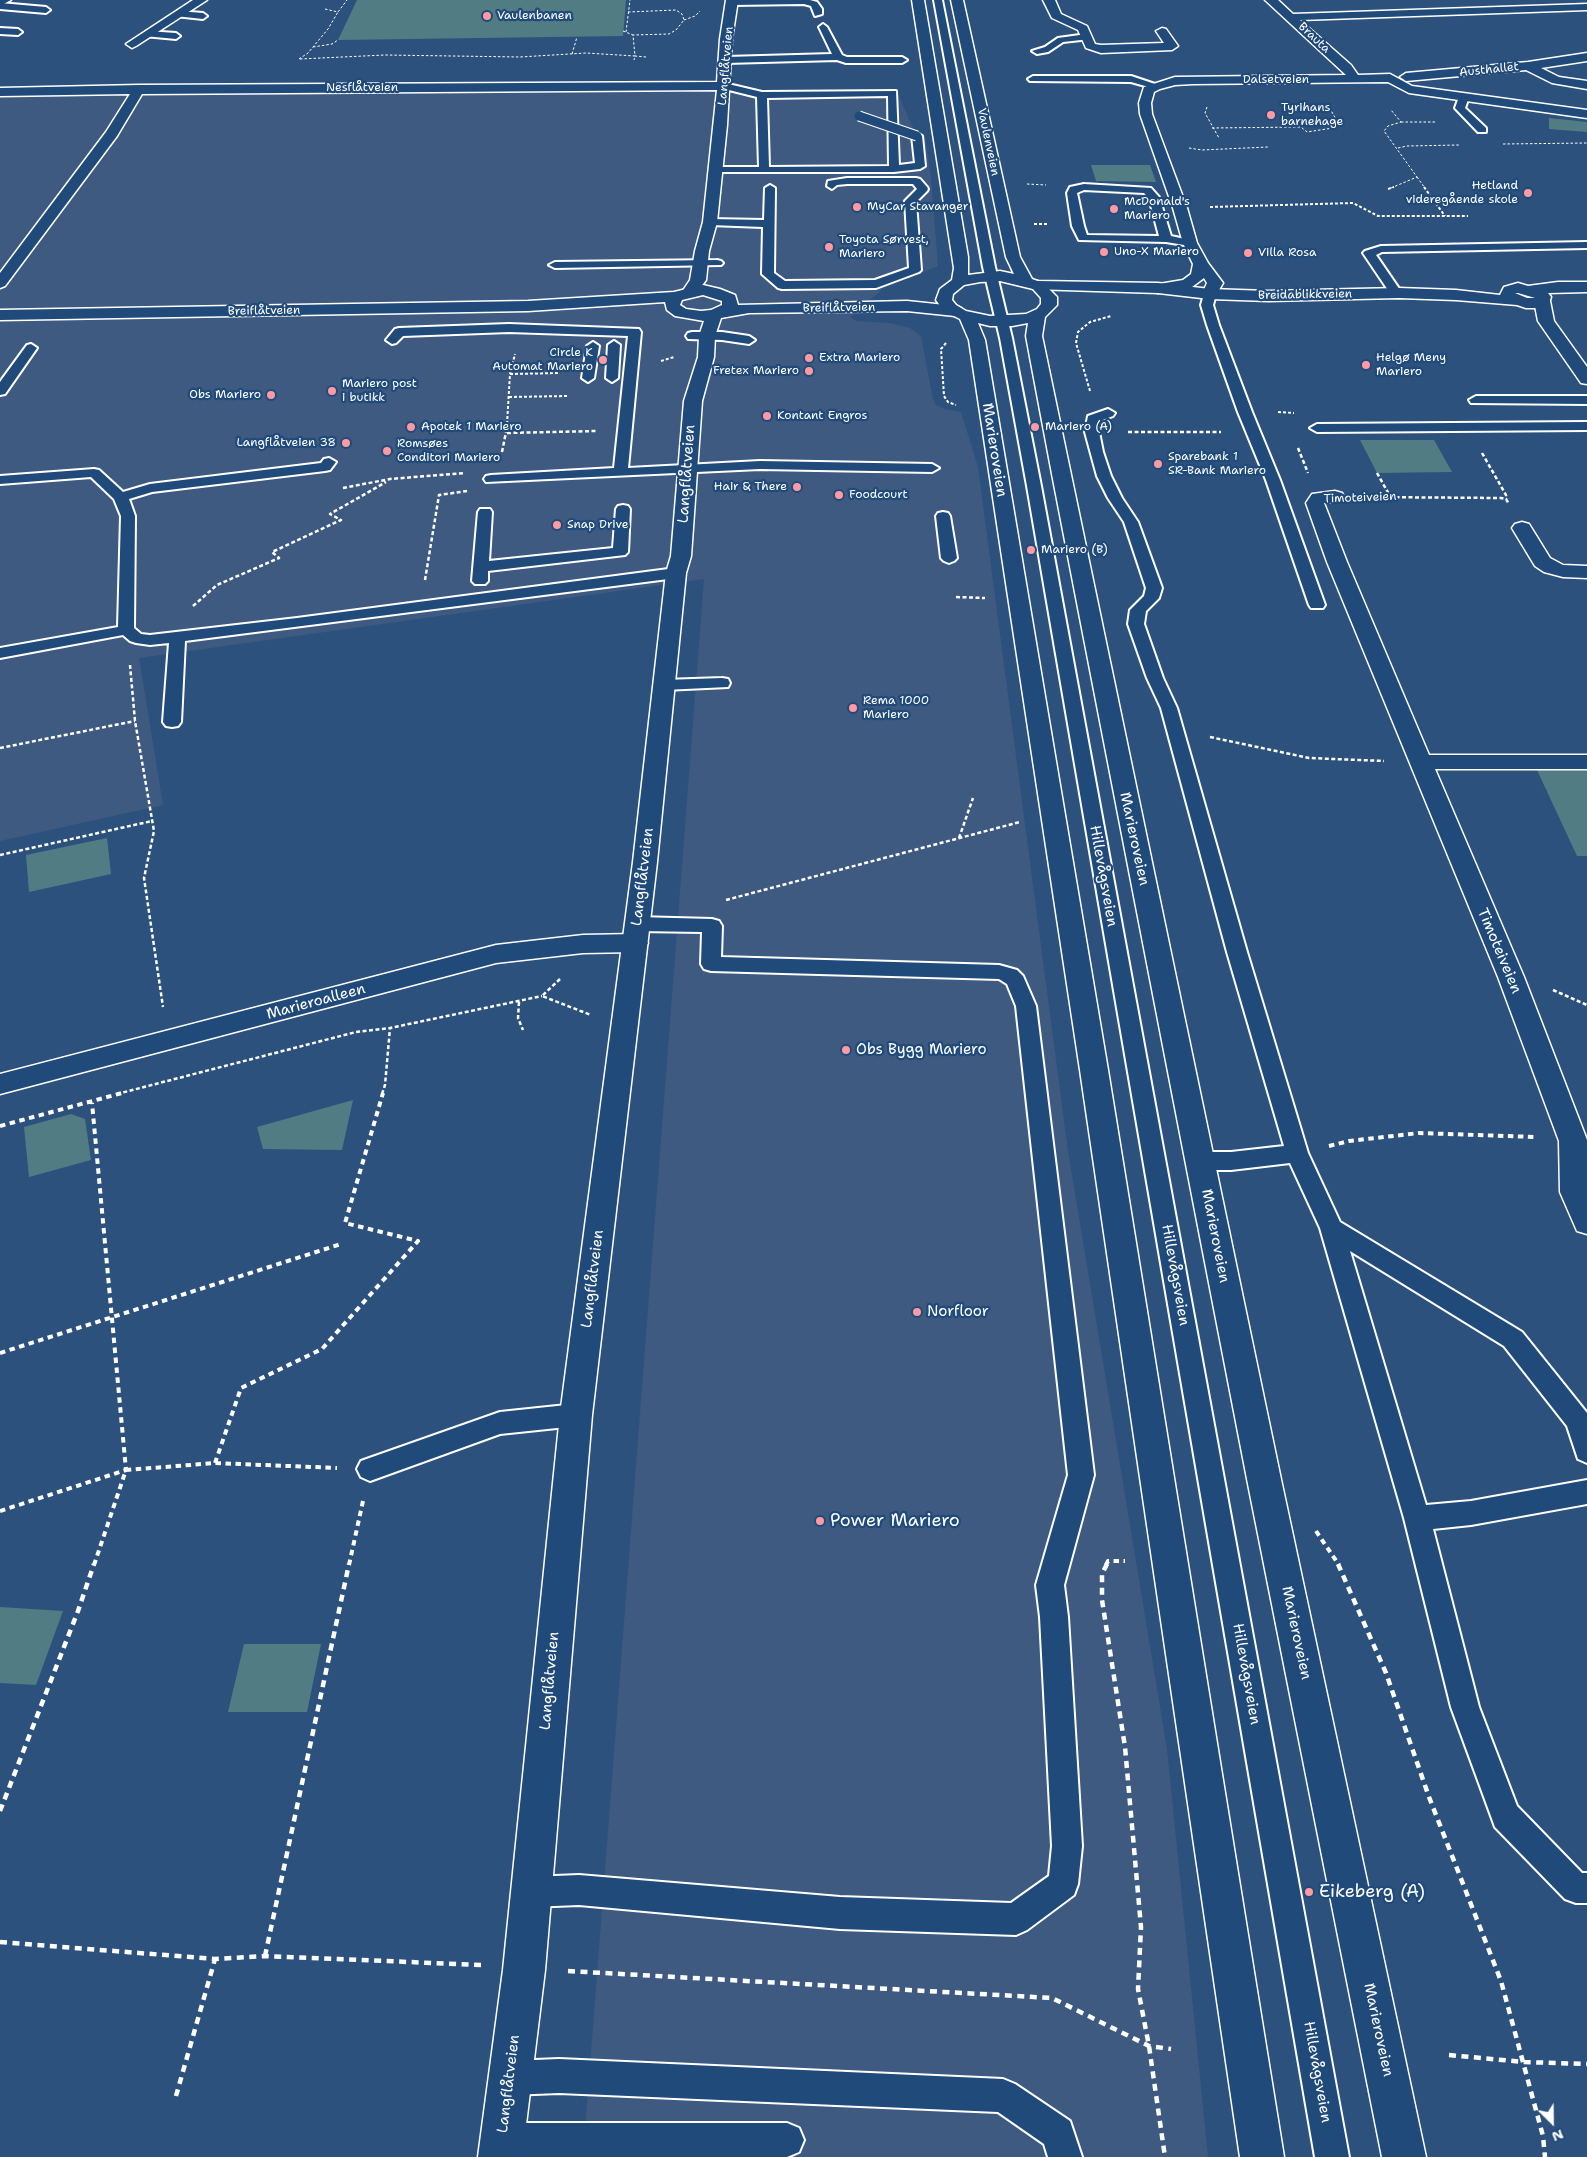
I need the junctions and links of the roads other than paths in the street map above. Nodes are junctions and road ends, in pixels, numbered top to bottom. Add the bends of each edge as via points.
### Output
1 (5, 0) edge
2 (201, 0) edge
3 (918, 0) edge
4 (938, 0) edge
5 (957, 0) edge
6 (1049, 0) edge
7 (1271, 0) edge
8 (807, 1) edge
9 (0, 4) edge
10 (765, 6) dead end
11 (1587, 7) edge
12 (733, 8) edge
13 (46, 10) dead end
14 (166, 10) dead end
15 (181, 13) junction
16 (818, 14) dead end
17 (203, 16) dead end
18 (1292, 17) junction
19 (823, 27) dead end
20 (0, 31) edge
21 (1162, 31) dead end
22 (18, 32) dead end
23 (146, 32) junction
24 (176, 36) dead end
25 (1087, 37) junction
26 (132, 44) dead end
27 (1037, 50) dead end
28 (838, 56) junction
29 (1587, 57) edge
30 (726, 60) junction
31 (902, 60) dead end
32 (1528, 66) junction
33 (1354, 78) junction
34 (1390, 78) junction
35 (1032, 79) dead end
36 (1587, 85) edge
37 (724, 86) junction
38 (1156, 86) junction
39 (139, 89) junction
40 (0, 92) edge
41 (762, 95) junction
42 (1464, 97) junction
43 (1587, 114) edge
44 (859, 116) dead end
45 (1482, 130) dead end
46 (716, 170) junction
47 (764, 170) junction
48 (894, 170) junction
49 (832, 186) dead end
50 (770, 188) dead end
51 (710, 222) junction
52 (769, 224) junction
53 (1166, 239) junction
54 (1190, 243) junction
55 (1587, 245) edge
56 (700, 263) junction
57 (717, 263) junction
58 (555, 264) dead end
59 (1201, 264) junction
60 (991, 276) junction
61 (0, 283) edge
62 (1032, 284) junction
63 (954, 285) junction
64 (1587, 287) edge
65 (1158, 288) junction
66 (1530, 290) junction
67 (719, 293) junction
68 (1398, 293) junction
69 (1587, 293) edge
70 (1210, 294) junction
71 (1513, 297) junction
72 (1542, 301) junction
73 (682, 303) junction
74 (1043, 310) junction
75 (718, 314) junction
76 (961, 314) junction
77 (0, 316) edge
78 (1546, 321) junction
79 (1002, 322) junction
80 (392, 340) dead end
81 (749, 340) dead end
82 (695, 344) junction
83 (592, 346) dead end
84 (614, 346) dead end
85 (31, 348) dead end
86 (1579, 358) edge
87 (588, 378) dead end
88 (612, 378) dead end
89 (1587, 379) edge
90 (0, 391) edge
91 (1476, 400) dead end
92 (1587, 400) edge
93 (693, 401) junction
94 (1108, 413) dead end
95 (1587, 426) edge
96 (1317, 428) dead end
97 (329, 462) dead end
98 (932, 468) dead end
99 (686, 469) junction
100 (621, 471) junction
101 (491, 479) dead end
102 (0, 480) edge
103 (121, 497) junction
104 (1329, 497) road end
105 (623, 509) dead end
106 (485, 512) dead end
107 (943, 516) dead end
108 (1522, 528) road end
109 (949, 558) dead end
110 (480, 567) junction
111 (1587, 572) edge
112 (676, 573) junction
113 (480, 599) junction
114 (1317, 605) dead end
115 (126, 630) junction
116 (177, 637) junction
117 (0, 653) edge
118 (722, 683) dead end
119 (664, 685) junction
120 (172, 722) dead end
121 (1420, 762) junction
122 (1587, 762) edge
123 (636, 933) junction
124 (0, 1084) edge
125 (1580, 1142) edge
126 (1297, 1153) junction
127 (1200, 1161) junction
128 (1587, 1222) edge
129 (1332, 1228) junction
130 (576, 1415) junction
131 (1587, 1450) edge
132 (370, 1469) road end
133 (1587, 1492) edge
134 (1417, 1518) junction
135 (1587, 1888) edge
136 (530, 1892) junction
137 (510, 2078) junction
138 (787, 2140) dead end
139 (501, 2149) edge
140 (1065, 2157) edge
141 (1262, 2157) edge
142 (1332, 2157) edge
143 (1404, 2157) edge

1 - 9 street
2 - 15 street
3 - 63 street via 961,257 962,268
4 - 60 lane, Hillevågsveien
5 - 62 street, Vaulenveien via 1013,257 1017,268
6 - 25 street via 1056,16 1083,28
7 - 18 street, Brauta
8 - 12 lane
8 - 16 lane via 814,4
9 - 13 lane
10 - 12 lane
11 - 18 street
12 - 30 street, Langflåtveien
14 - 15 lane
15 - 17 lane
15 - 23 street
18 - 33 street, Brauta
19 - 28 lane
20 - 22 lane
21 - 25 street via 1172,46 1101,49 1090,46
23 - 24 lane
23 - 26 street
25 - 27 lane via 1060,40 1048,49
28 - 30 lane via 785,54
28 - 31 lane via 846,60
29 - 32 street, Austhallet
30 - 37 street, Langflåtveien
32 - 34 street, Austhallet
32 - 36 street via 1556,80
33 - 34 street, Dalsetveien
33 - 38 street, Dalsetveien via 1193,80
34 - 42 street, Dalsetveien via 1409,89
35 - 38 lane via 1131,79
37 - 39 street, Nesflåtveien
37 - 41 lane
37 - 46 street, Langflåtveien
38 - 54 street via 1148,90 1146,114
39 - 40 street, Nesflåtveien
39 - 61 street via 112,133
41 - 47 lane
41 - 48 lane via 893,93
42 - 43 street, Dalsetveien
42 - 45 lane via 1460,108
44 - 48 lane, bridge via 918,136 920,166
46 - 47 lane
46 - 51 street, Langflåtveien
47 - 48 lane
49 - 52 lane via 832,183 847,181 916,181 923,189 910,201 915,270 876,284 782,285 768,274
50 - 52 lane
51 - 52 lane
51 - 56 street, Langflåtveien
51 - 57 street, Langflåtveien
53 - 53 lane via 1083,238 1072,194 1074,189 1147,190 1154,197
53 - 54 lane
54 - 59 street
55 - 68 lane via 1381,249 1369,253
56 - 57 lane
56 - 58 lane
56 - 73 street, Langflåtveien via 698,280
57 - 67 street, Langflåtveien
59 - 65 street via 1198,276 1187,284
59 - 70 street via 1215,283
60 - 62 street, Breidablikkveien
60 - 63 street, Breiflåtveien
60 - 79 lane, Hillevågsveien
62 - 65 street, Breidablikkveien
62 - 74 street, Vaulenveien via 1049,297
63 - 67 street, Breiflåtveien via 924,292 819,299 784,300
63 - 76 street, Marieroveien via 944,300
64 - 66 street via 1558,286
65 - 70 street, Breidablikkveien
66 - 71 street via 1518,288
66 - 72 street via 1543,297
67 - 73 street, Breiflåtveien
67 - 75 street, Langflåtveien via 729,298 731,303 729,308
68 - 70 street, Breidablikkveien
68 - 71 street, Breidablikkveien
69 - 72 street
70 - 74 street, Breidablikkveien via 1072,302
70 - 114 lane via 1207,305 1213,325
71 - 72 street via 1535,303
71 - 78 street
72 - 78 street
73 - 75 street, Breiflåtveien
73 - 77 street, Breiflåtveien
73 - 82 street, Langflåtveien
74 - 79 street, Breidablikkveien via 1022,320
74 - 127 street, Marieroveien via 1034,336
75 - 76 street, Breiflåtveien via 749,308 907,306
75 - 82 street, Langflåtveien
76 - 79 street, Breiflåtveien
76 - 141 street, Marieroveien via 977,340 1096,1080
78 - 86 street
79 - 142 lane, Hillevågsveien
80 - 100 lane via 399,332 515,328 635,332
81 - 82 lane
82 - 93 street, Langflåtveien
82 - 93 street, Langflåtveien via 706,357
83 - 87 lane
84 - 88 lane
85 - 90 lane
86 - 89 street
91 - 92 lane
93 - 99 street, Langflåtveien
94 - 126 lane via 1092,418 1092,432 1104,476 1130,522 1154,588 1151,598 1138,610 1136,624 1169,708
95 - 96 lane
97 - 103 lane via 325,467 150,488
98 - 99 lane via 760,465
99 - 100 lane
99 - 112 street, Langflåtveien via 681,556
100 - 101 lane
102 - 103 lane via 94,473
103 - 115 lane via 128,516
104 - 121 street, Timoteiveien via 1319,498 1316,502 1318,512
105 - 110 lane via 620,552
106 - 110 lane
107 - 109 lane
108 - 111 street via 1542,562 1563,571
110 - 113 lane
112 - 113 lane
112 - 119 street, Langflåtveien
113 - 116 lane
115 - 116 lane via 136,638 150,640
115 - 117 lane
116 - 120 lane
118 - 119 lane
119 - 123 street, Langflåtveien
121 - 122 street
121 - 125 street, Timoteiveien
123 - 124 street, Marieroalleen via 583,944 496,954
123 - 130 street, Langflåtveien
123 - 136 lane via 712,926 711,964 999,972 1016,981 1026,1006 1081,1475 1050,1585 1067,1846 1062,1884 1016,1919 840,1912 579,1890
125 - 128 street, Timoteiveien via 1575,1192
126 - 127 lane via 1231,1161
126 - 129 lane
127 - 143 street, Marieroveien
129 - 131 lane via 1513,1339 1578,1421
129 - 134 lane
130 - 132 lane via 500,1423
130 - 136 street, Langflåtveien
133 - 134 lane via 1471,1513
134 - 135 lane via 1465,1707 1506,1816 1576,1888
136 - 137 street, Langflåtveien
137 - 139 street, Langflåtveien
137 - 140 lane via 559,2076 1002,2096 1058,2134
138 - 139 lane

